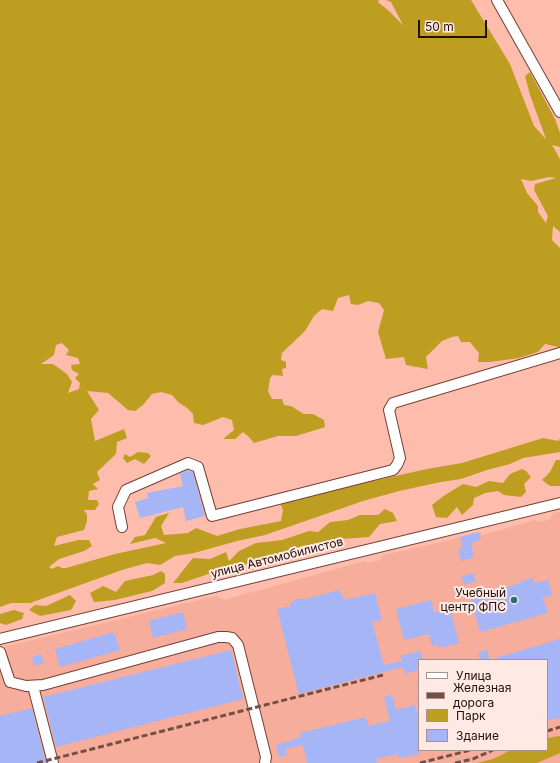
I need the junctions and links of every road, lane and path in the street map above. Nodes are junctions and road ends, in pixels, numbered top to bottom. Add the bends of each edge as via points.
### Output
1 (497, 0) edge
2 (560, 112) edge
3 (560, 353) edge
4 (560, 503) edge
5 (122, 527) dead end
6 (0, 639) edge
7 (0, 652) edge
8 (33, 686) junction
9 (53, 763) edge
10 (265, 763) edge

1 - 2 street
3 - 5 street via 393,403 388,410 400,458 393,470 212,516 198,467 188,464 126,490 118,507
4 - 6 street, улица Автомобилистов
7 - 8 street via 10,682
8 - 9 street
8 - 10 street via 218,637 232,638 238,645 266,757

